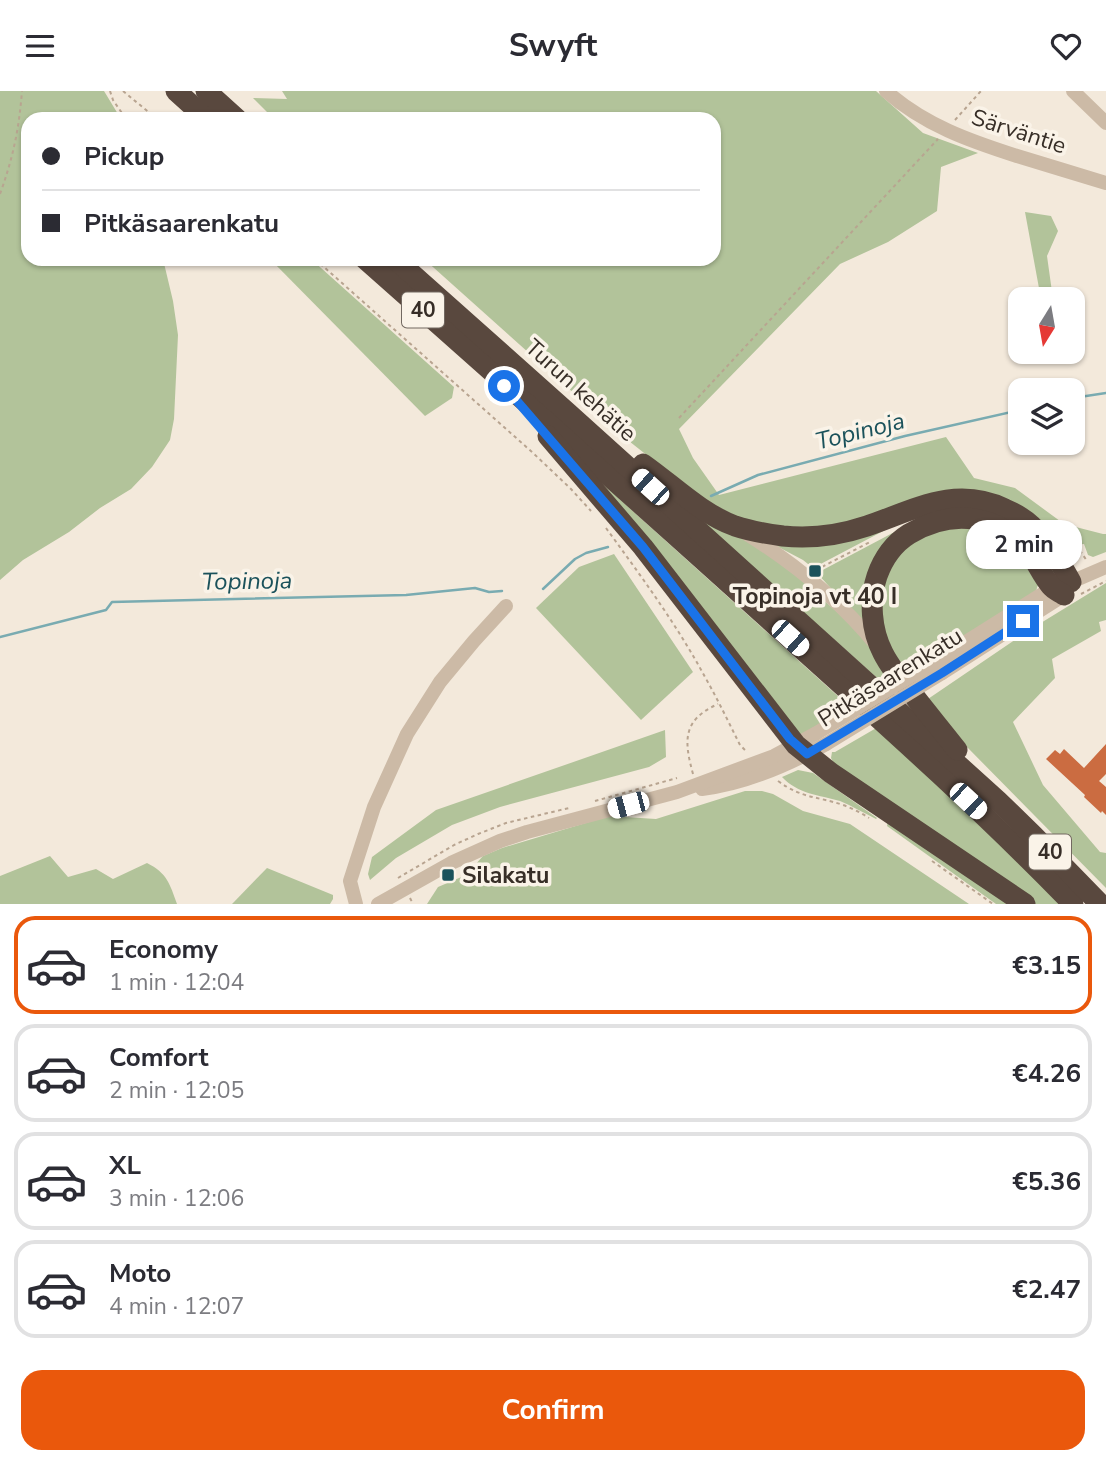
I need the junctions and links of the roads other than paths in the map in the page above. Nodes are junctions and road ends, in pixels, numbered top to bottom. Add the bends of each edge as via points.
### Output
1 (176, 91) edge
2 (206, 91) edge
3 (886, 91) edge
4 (1073, 91) edge
5 (199, 112) edge
6 (229, 112) edge
7 (1106, 123) edge
8 (1106, 183) edge
9 (373, 266) edge
10 (402, 266) edge
11 (489, 369) junction
12 (531, 393) junction
13 (568, 413) junction
14 (736, 527) junction
15 (1106, 567) edge
16 (1062, 588) junction
17 (506, 606) dead end
18 (882, 652) junction
19 (811, 744) junction
20 (998, 801) junction
21 (386, 902) edge
22 (356, 904) edge
23 (1025, 904) edge
24 (1073, 904) edge
25 (1100, 904) edge

1 - 5 highway
2 - 6 highway
3 - 8 street, Särväntie via 946,131
4 - 7 street
9 - 11 highway, Turun kehätie / 40
10 - 12 highway, Turun kehätie / 40
11 - 12 highway, Turun kehätie / 40
11 - 19 highway
12 - 13 highway, Turun kehätie / 40
12 - 24 highway, Turun kehätie / 40 via 1022,851
13 - 14 highway
13 - 20 highway, Turun kehätie / 40
14 - 16 highway via 782,536 818,536 866,526 945,499 975,499 1001,507 1031,525 1052,551
14 - 18 street via 805,576
15 - 16 street, Pitkäsaarenkatu
16 - 18 highway via 1026,547 999,527 963,517 925,525 894,546 874,583 872,610
16 - 19 street, Pitkäsaarenkatu, bridge
17 - 22 street via 440,682 407,734 374,807 351,881
18 - 20 highway
19 - 21 street, Pitkäsaarenkatu via 677,792 500,841
19 - 23 highway via 831,773
20 - 25 highway, Turun kehätie / 40

